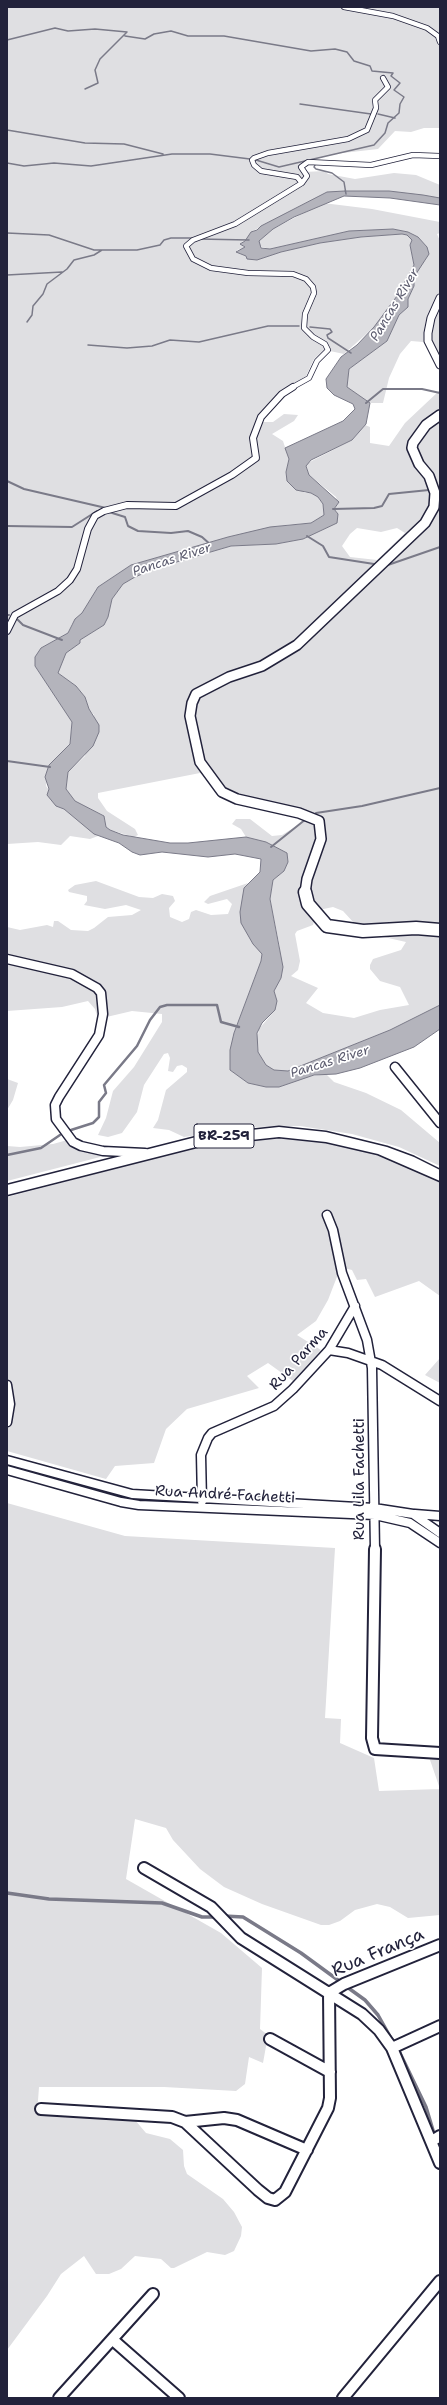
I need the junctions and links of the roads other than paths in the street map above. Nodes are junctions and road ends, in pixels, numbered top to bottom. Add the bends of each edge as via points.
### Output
1 (344, 7) edge
2 (379, 7) edge
3 (381, 14) junction
4 (440, 42) edge
5 (383, 78) dead end
6 (440, 156) edge
7 (302, 183) junction
8 (440, 298) edge
9 (440, 365) edge
10 (440, 415) edge
11 (7, 631) edge
12 (440, 930) edge
13 (7, 959) edge
14 (395, 1067) dead end
15 (440, 1123) edge
16 (146, 1153) junction
17 (440, 1176) edge
18 (7, 1190) edge
19 (326, 1215) dead end
20 (355, 1306) junction
21 (329, 1350) junction
22 (370, 1360) junction
23 (8, 1390) edge
24 (440, 1401) edge
25 (7, 1422) edge
26 (7, 1460) edge
27 (7, 1470) edge
28 (156, 1496) junction
29 (201, 1497) junction
30 (154, 1506) junction
31 (202, 1508) junction
32 (375, 1511) junction
33 (413, 1514) junction
34 (440, 1516) edge
35 (440, 1533) edge
36 (440, 1543) edge
37 (440, 1753) edge
38 (144, 1868) dead end
39 (440, 1945) edge
40 (329, 1993) junction
41 (440, 2026) edge
42 (270, 2039) dead end
43 (392, 2048) junction
44 (330, 2072) junction
45 (41, 2109) dead end
46 (185, 2122) junction
47 (436, 2139) edge
48 (307, 2150) junction
49 (440, 2163) edge
50 (440, 2281) edge
51 (153, 2294) dead end
52 (113, 2340) junction
53 (59, 2398) edge
54 (179, 2398) edge
55 (343, 2398) edge

1 - 3 street
2 - 3 street
3 - 4 street via 426,28 438,36
5 - 7 street via 388,87 375,100 376,110 364,132 341,141 268,153 252,160 261,171 297,177
6 - 7 street via 413,155 371,165 308,162 301,167 307,176
7 - 11 street via 235,224 193,240 186,246 196,262 211,268 248,273 286,273 306,279 314,290 306,308 304,328 325,344 328,350 317,361 309,378 282,394 261,416 253,438 257,455 254,461 176,506 127,505 95,516 88,529 77,569 70,580 58,591 15,615
8 - 9 street via 431,318 428,333 428,341
10 - 12 street via 426,424 412,448 419,464 429,476 435,493 434,507 425,522 297,645 262,666 229,677 196,694 190,716 200,762 222,792 237,799 299,812 319,821 321,838 305,892 308,904 326,926 363,931 416,928
13 - 16 street via 72,974 101,993 103,1014 99,1035 59,1097 55,1105 56,1119 73,1142 81,1146 103,1151
14 - 15 street
16 - 17 highway, BR-259 via 222,1137 280,1132 326,1137 382,1150
16 - 18 highway, BR-259
19 - 20 street, Rua Lila Fachetti via 333,1230 342,1273
20 - 21 street, Rua Parma
20 - 22 street, Rua Lila Fachetti via 367,1340
21 - 22 street
21 - 29 street, Rua Parma via 274,1406 212,1433 200,1455
22 - 24 street via 398,1374
22 - 32 street, Rua Lila Fachetti
23 - 25 street
26 - 28 street, Rua André Fachetti via 123,1493
27 - 30 street, Rua André Fachetti via 121,1502
28 - 29 street, Rua André Fachetti
28 - 30 street
29 - 31 street, Rua Parma
29 - 32 street, Rua André Fachetti
30 - 31 street, Rua André Fachetti
31 - 32 street, Rua André Fachetti
32 - 33 street, Rua André Fachetti
32 - 36 street, Rua André Fachetti via 410,1524
32 - 37 street, Rua Lila Fachetti via 372,1738 375,1749
33 - 34 street
33 - 35 street, Rua André Fachetti
38 - 40 street via 206,1904 222,1916 241,1938
39 - 40 street, Rua França via 344,1984
40 - 43 street via 362,2014 379,2030
40 - 44 street
41 - 43 street
42 - 44 street
43 - 47 street
44 - 48 street via 328,2108
45 - 46 street via 159,2115
46 - 48 street via 217,2118 237,2120
46 - 48 street via 271,2199 280,2198 285,2192
47 - 49 street
50 - 55 street
51 - 52 street
52 - 53 street
52 - 54 street

